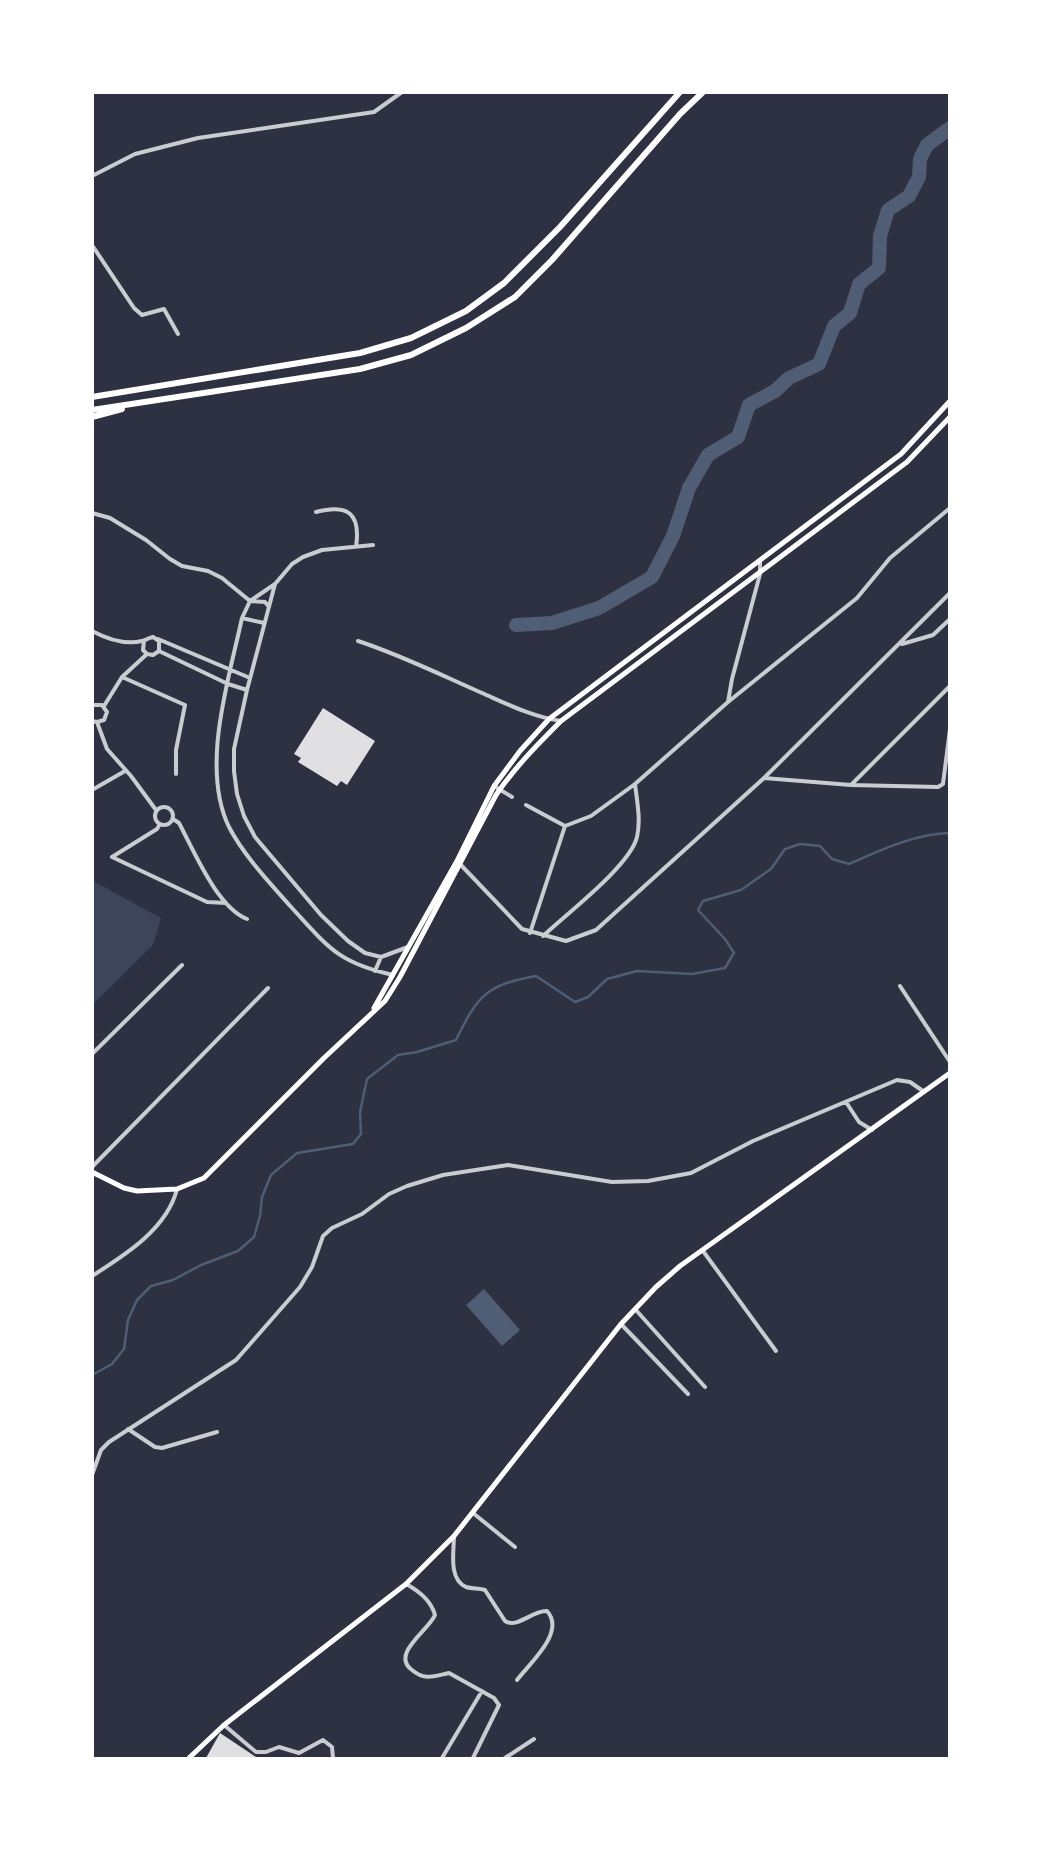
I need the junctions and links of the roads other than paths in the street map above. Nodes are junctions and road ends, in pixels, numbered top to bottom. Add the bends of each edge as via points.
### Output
1 (402, 92) edge
2 (680, 92) edge
3 (704, 92) edge
4 (92, 176) edge
5 (92, 245) edge
6 (178, 334) dead end
7 (94, 396) edge
8 (150, 401) junction
9 (950, 401) edge
10 (92, 410) edge
11 (950, 416) edge
12 (92, 417) edge
13 (950, 508) edge
14 (316, 512) dead end
15 (92, 513) edge
16 (373, 545) dead end
17 (356, 547) junction
18 (760, 561) junction
19 (760, 574) junction
20 (275, 584) junction
21 (950, 593) edge
22 (250, 601) junction
23 (269, 607) junction
24 (242, 618) junction
25 (950, 619) edge
26 (264, 623) junction
27 (92, 631) edge
28 (156, 638) junction
29 (144, 641) junction
30 (358, 641) dead end
31 (900, 645) junction
32 (159, 651) junction
33 (147, 654) junction
34 (220, 667) junction
35 (231, 671) junction
36 (122, 677) junction
37 (216, 678) junction
38 (250, 678) junction
39 (228, 684) junction
40 (950, 686) edge
41 (247, 690) junction
42 (728, 702) junction
43 (92, 706) edge
44 (104, 706) junction
45 (549, 719) junction
46 (561, 720) junction
47 (95, 722) edge
48 (950, 729) edge
49 (125, 770) junction
50 (176, 774) dead end
51 (764, 778) junction
52 (635, 784) junction
53 (851, 785) junction
54 (494, 786) junction
55 (500, 789) junction
56 (92, 790) edge
57 (512, 797) dead end
58 (526, 805) dead end
59 (156, 810) junction
60 (173, 818) junction
61 (160, 824) junction
62 (565, 826) junction
63 (459, 863) junction
64 (226, 903) junction
65 (247, 919) dead end
66 (530, 933) junction
67 (543, 936) junction
68 (410, 946) junction
69 (381, 957) junction
70 (182, 965) dead end
71 (375, 971) junction
72 (394, 975) junction
73 (900, 986) dead end
74 (268, 988) dead end
75 (370, 1015) junction
76 (92, 1054) edge
77 (950, 1062) edge
78 (950, 1073) edge
79 (923, 1091) junction
80 (846, 1102) junction
81 (872, 1130) junction
82 (92, 1167) edge
83 (92, 1172) edge
84 (177, 1189) junction
85 (703, 1251) junction
86 (92, 1276) edge
87 (635, 1309) junction
88 (621, 1324) junction
89 (776, 1351) dead end
90 (705, 1387) dead end
91 (688, 1394) dead end
92 (128, 1429) junction
93 (217, 1432) dead end
94 (92, 1475) edge
95 (473, 1512) junction
96 (454, 1536) junction
97 (515, 1547) dead end
98 (406, 1584) junction
99 (518, 1680) dead end
100 (482, 1691) junction
101 (224, 1725) junction
102 (534, 1738) dead end
103 (189, 1758) edge
104 (333, 1758) edge
105 (442, 1758) edge
106 (473, 1758) edge
107 (505, 1758) edge

1 - 4 street via 374,112 198,138 135,154
2 - 7 highway via 539,248 504,283 466,311 411,338 360,353
3 - 8 highway via 680,114 515,296 466,328 410,355 360,369
5 - 6 street via 134,308 142,315 164,309
8 - 10 highway
8 - 12 highway
9 - 18 main road via 901,454
11 - 19 main road via 907,462
13 - 42 street via 890,558 857,598
14 - 17 street via 333,508 344,510 359,528
15 - 22 street via 110,518 182,566 208,571 222,578
16 - 17 street
17 - 20 street via 322,550 303,557 292,564
18 - 19 street
18 - 45 main road
19 - 42 street
19 - 46 main road
20 - 22 street
20 - 23 street
21 - 31 street
22 - 23 street via 265,602
22 - 24 street
23 - 26 street
24 - 26 street
24 - 35 street
25 - 31 street via 933,635
26 - 38 street
27 - 29 street via 122,642
28 - 29 street
28 - 32 street via 160,644
28 - 34 street
29 - 33 street via 143,650
30 - 45 street via 515,708
31 - 51 street
32 - 33 street
32 - 37 street
33 - 36 street
34 - 35 street
34 - 37 street
35 - 38 street
35 - 39 street
36 - 44 street
36 - 50 street via 185,705 176,750
37 - 39 street
38 - 41 street
39 - 41 street
39 - 71 street via 216,767 220,801 229,826 243,849 331,950 354,964
40 - 53 street
41 - 69 street via 234,749 237,794 244,816 255,837 321,915 365,953
42 - 52 street
43 - 44 street
44 - 47 street via 107,715 104,720
45 - 46 street
45 - 54 main road
46 - 55 main road via 513,770
47 - 49 street via 107,749
48 - 53 street via 943,784 938,788
49 - 56 street
49 - 59 street
51 - 53 street
51 - 67 street via 596,930 566,941
52 - 62 street via 591,816
52 - 67 street via 639,824 628,857
54 - 55 street
54 - 63 main road
55 - 57 street
55 - 63 main road
58 - 62 street
59 - 60 street via 168,807 174,814
59 - 61 street via 155,816
60 - 61 street via 168,824
60 - 64 street
61 - 64 street via 112,857 207,902
62 - 66 street
63 - 66 street via 514,923
63 - 68 main road
63 - 75 main road via 400,977 385,1002
64 - 65 street
66 - 67 street
68 - 69 street
68 - 72 main road
69 - 71 street
70 - 76 street
71 - 72 street
72 - 75 main road
73 - 77 street
74 - 82 street
75 - 84 main road via 204,1178
78 - 79 main road
79 - 80 street via 910,1082 897,1080
79 - 81 main road
80 - 81 street via 859,1122
80 - 92 street via 753,1141 691,1173 648,1181 612,1182 508,1165 443,1174 389,1194 323,1236 312,1267 300,1287 236,1360
81 - 85 main road
83 - 84 main road via 124,1188 150,1191
84 - 86 street via 173,1204 156,1227 128,1252
85 - 87 main road via 656,1287
85 - 89 street
87 - 88 main road
87 - 90 street
88 - 91 street
88 - 95 main road
92 - 93 street via 155,1447 162,1448
92 - 94 street via 101,1450
95 - 96 main road
95 - 97 street
96 - 98 main road
96 - 99 street via 457,1580 463,1586 485,1590 505,1621 515,1623 541,1610 552,1616 554,1626 550,1637
98 - 100 street via 425,1597 434,1615 407,1650 406,1662 410,1669 429,1678 449,1673
98 - 101 main road
100 - 105 street
100 - 106 street via 499,1705
101 - 103 main road
101 - 104 street via 256,1752 266,1752 279,1746 299,1753 323,1740 332,1747
102 - 107 street

